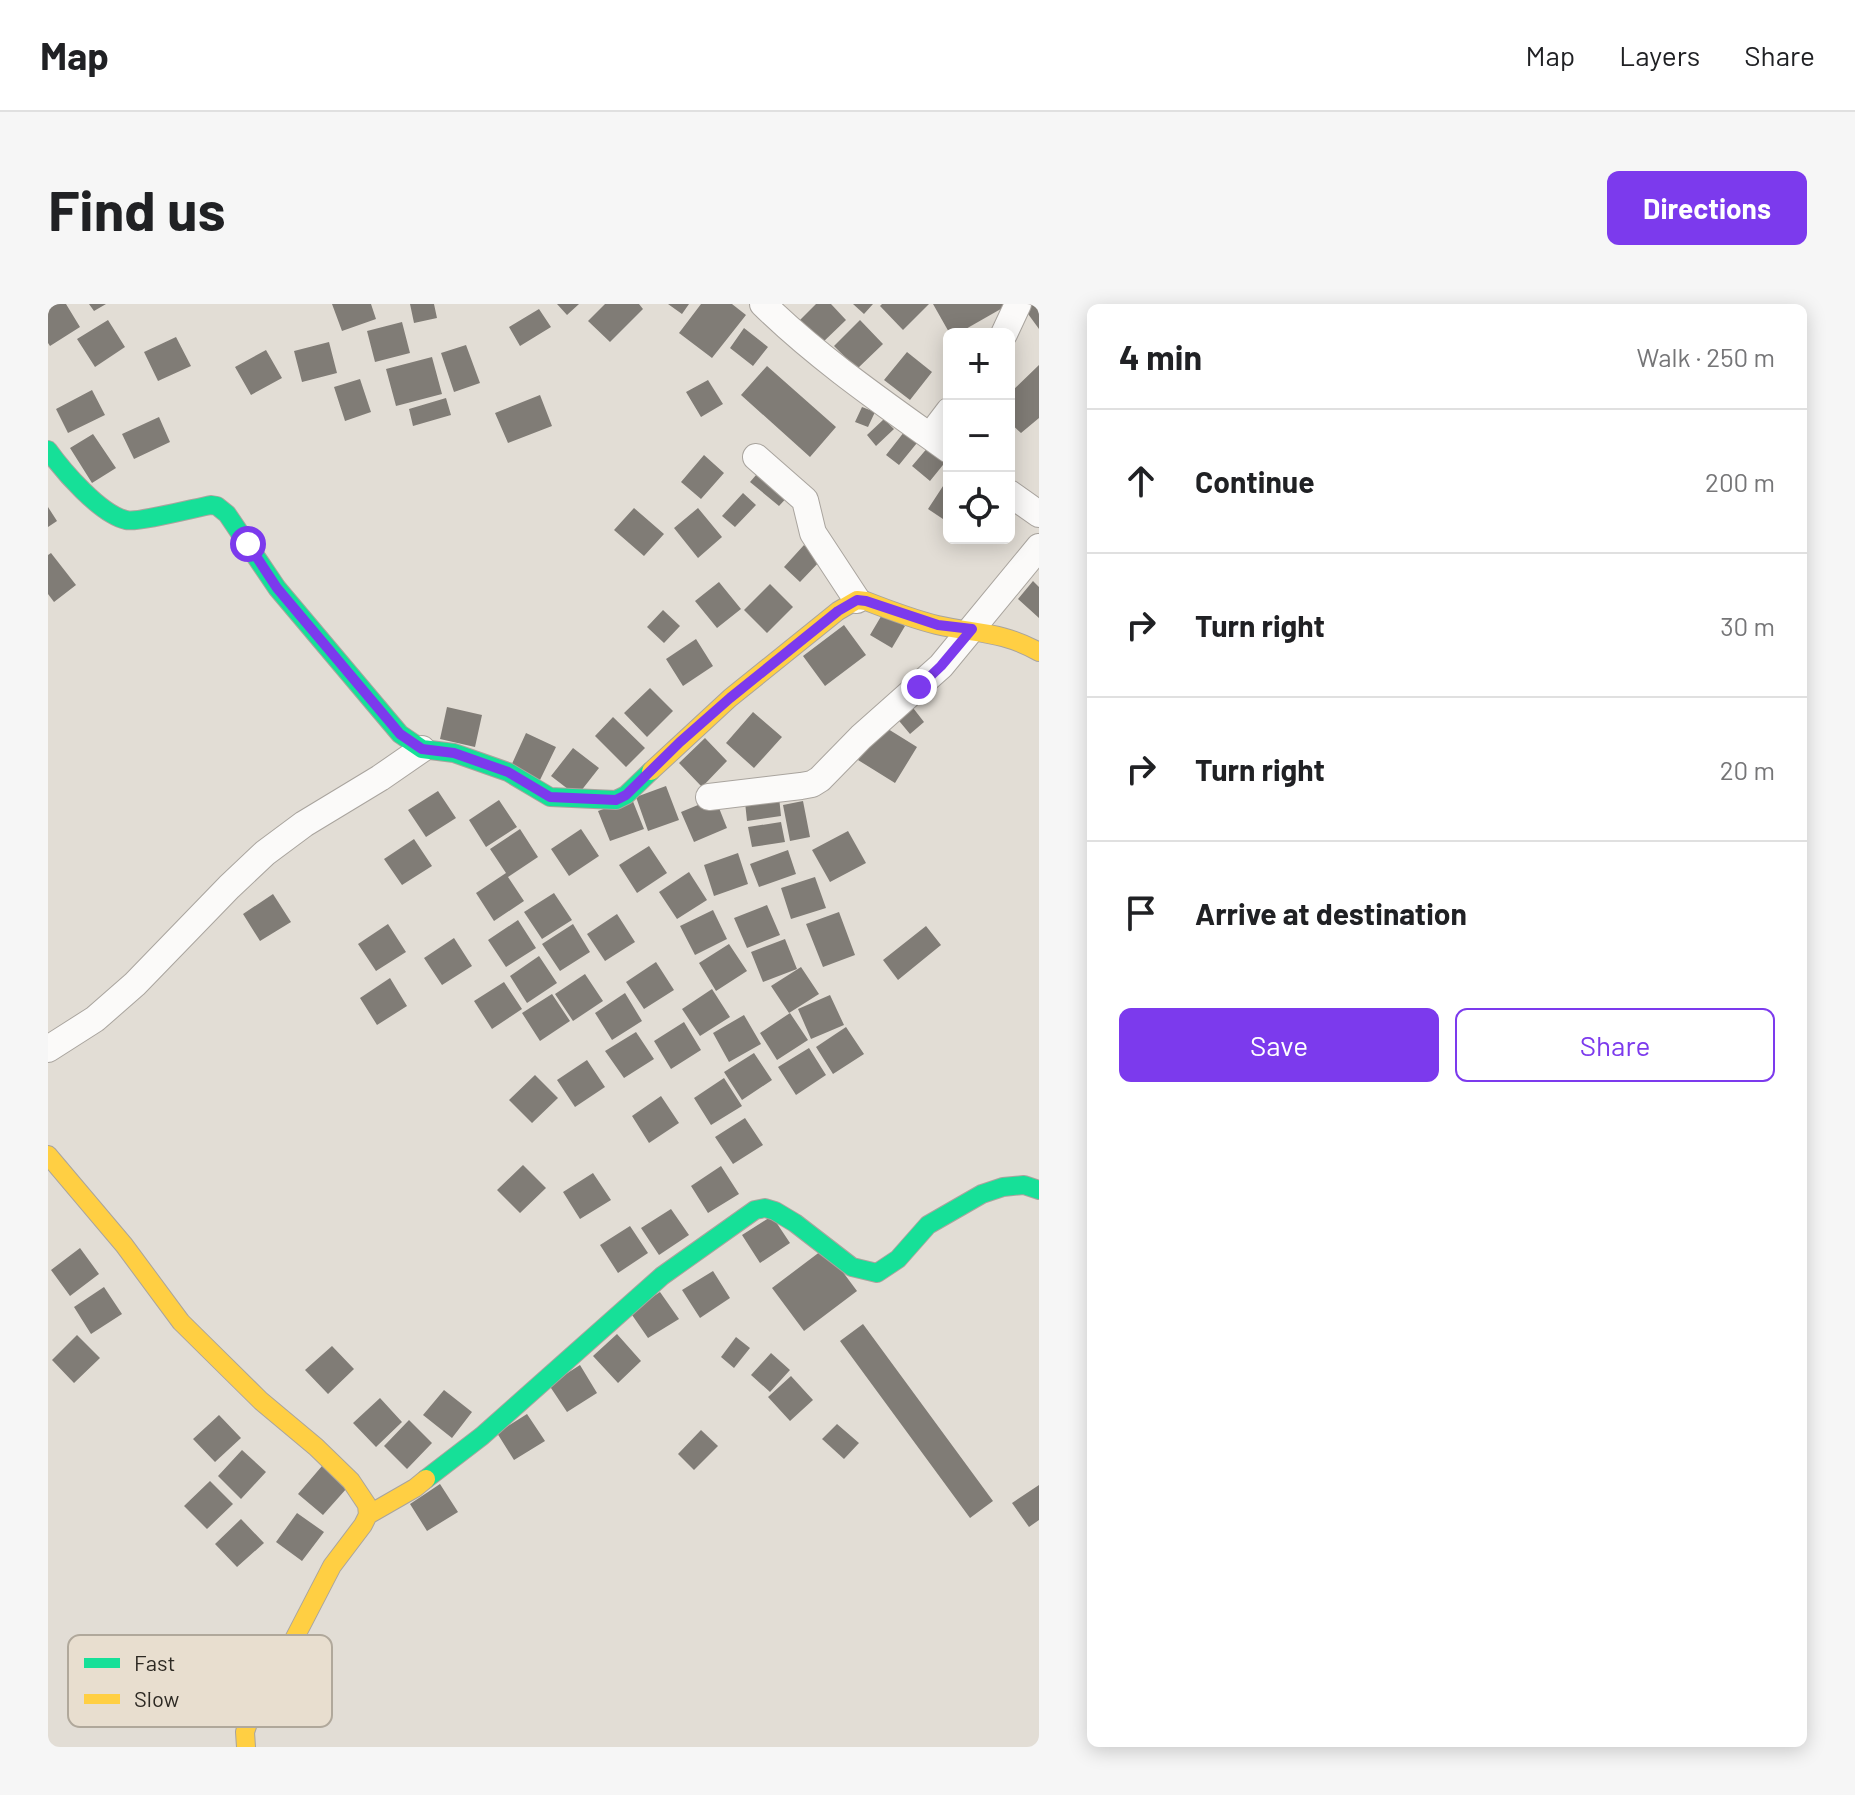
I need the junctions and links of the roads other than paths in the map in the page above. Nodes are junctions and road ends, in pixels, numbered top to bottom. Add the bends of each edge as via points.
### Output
1 (763, 304) edge
2 (1018, 304) edge
3 (1007, 328) edge
4 (940, 443) edge
5 (48, 450) edge
6 (756, 457) dead end
7 (1039, 547) edge
8 (857, 600) junction
9 (978, 622) junction
10 (1039, 652) edge
11 (422, 749) junction
12 (709, 797) dead end
13 (48, 1049) edge
14 (48, 1155) edge
15 (1039, 1190) edge
16 (368, 1515) junction
17 (296, 1635) edge
18 (247, 1727) edge
19 (246, 1747) edge

1 - 4 street via 796,337
2 - 3 street
5 - 11 street via 83,491 118,518 128,521 217,506 277,588 400,734
6 - 8 street via 805,500 813,533
7 - 9 street
8 - 9 street via 938,625
8 - 11 street via 730,698 616,800 550,797 483,762
9 - 10 street
9 - 12 street via 941,666 820,779
11 - 13 street via 265,853 135,984 95,1019
14 - 16 street via 181,1322 351,1481
15 - 16 street via 1024,1185 982,1194 928,1225 898,1259 877,1273 852,1267 775,1211 755,1210 662,1276 427,1480
16 - 17 street via 332,1566
18 - 19 street

